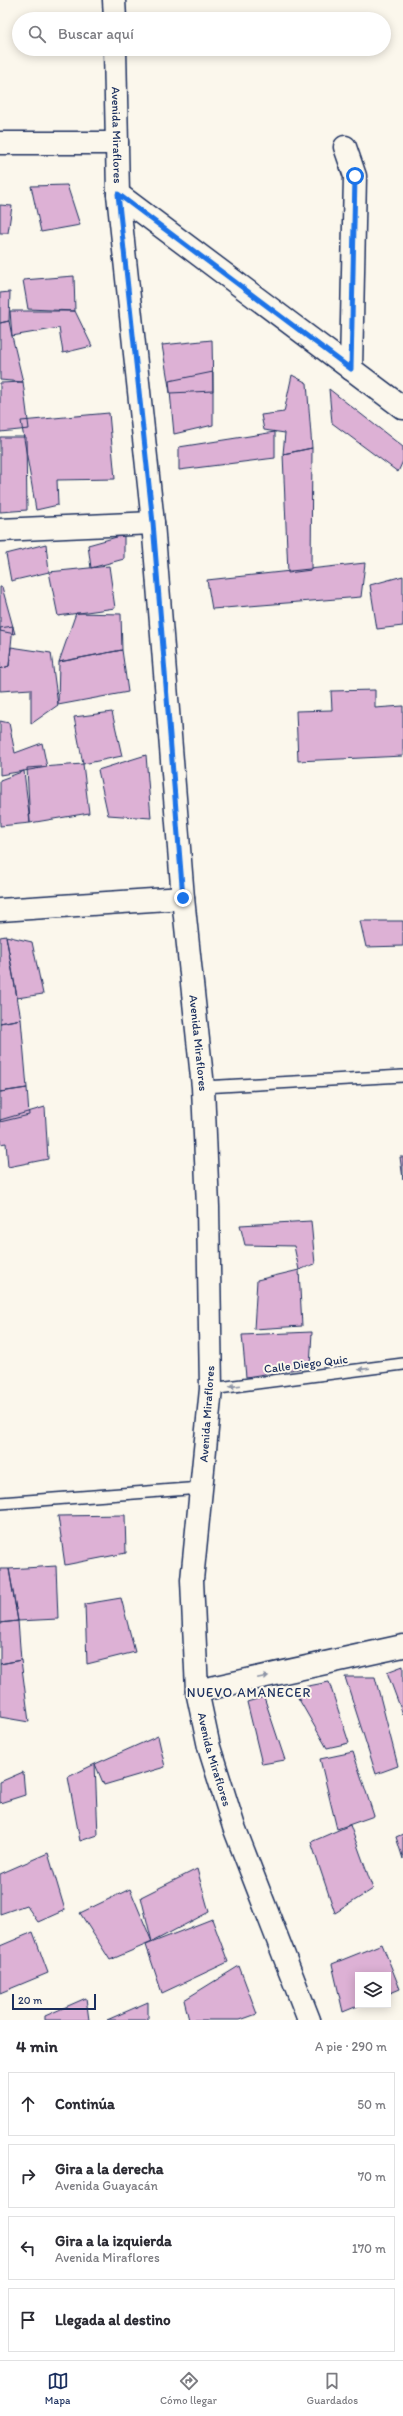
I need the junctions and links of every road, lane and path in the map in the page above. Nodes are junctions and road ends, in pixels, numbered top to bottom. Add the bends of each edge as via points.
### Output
1 (114, 0) edge
2 (115, 12) edge
3 (115, 56) edge
4 (0, 143) edge
5 (117, 143) junction
6 (345, 147) dead end
7 (118, 194) junction
8 (351, 369) junction
9 (403, 408) edge
10 (153, 523) junction
11 (0, 530) edge
12 (183, 898) junction
13 (0, 910) edge
14 (403, 1076) edge
15 (203, 1087) junction
16 (403, 1364) edge
17 (212, 1389) junction
18 (201, 1488) junction
19 (0, 1503) edge
20 (403, 1646) edge
21 (198, 1691) junction
22 (309, 2020) edge

1 - 2 street
3 - 5 street, Avenida Miraflores
4 - 5 street
5 - 7 street, Avenida Miraflores
6 - 8 street via 355,176
7 - 8 street
7 - 10 street, Avenida Miraflores
8 - 9 street
10 - 11 street
10 - 12 street, Avenida Miraflores
12 - 13 street
12 - 15 street, Avenida Miraflores
14 - 15 lane
15 - 17 street, Avenida Miraflores
16 -> 17 lane, Calle Diego Quic
17 - 18 street, Avenida Miraflores
18 - 19 lane
18 - 21 street, Avenida Miraflores via 192,1580
21 -> 20 street
21 - 22 street, Avenida Miraflores via 209,1747 234,1827

